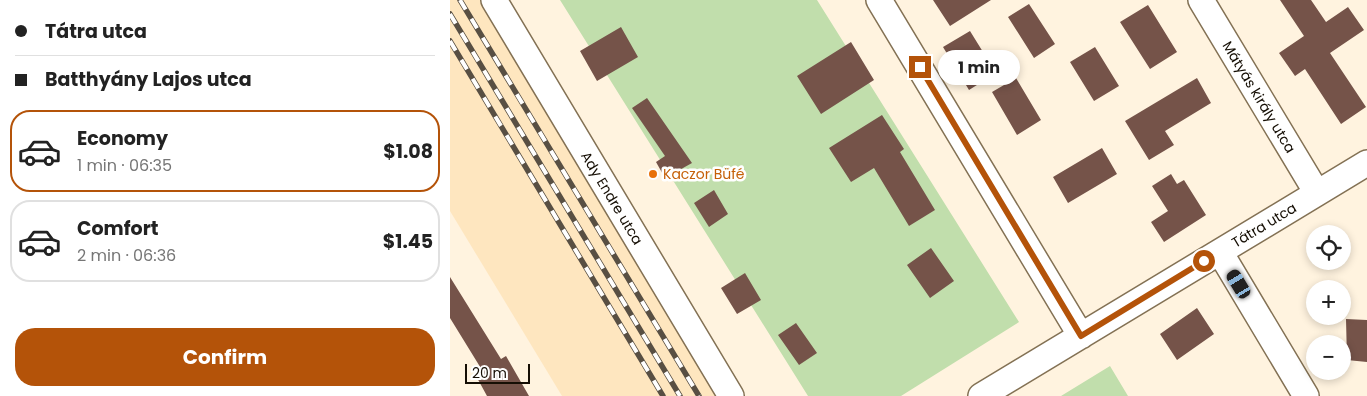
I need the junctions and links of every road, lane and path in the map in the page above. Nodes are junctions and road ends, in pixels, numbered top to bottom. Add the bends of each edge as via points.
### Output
1 (494, 0) edge
2 (879, 0) edge
3 (1201, 0) edge
4 (1367, 163) edge
5 (1317, 193) junction
6 (1220, 252) junction
7 (1081, 336) junction
8 (731, 396) edge
9 (981, 396) edge
10 (1306, 396) edge

1 - 8 street, Ady Endre utca
2 - 7 street
3 - 5 street, Mátyás király utca
4 - 5 street, Tátra utca
5 - 6 street, Tátra utca
6 - 7 street, Tátra utca
6 - 10 street
7 - 9 street, Tátra utca

